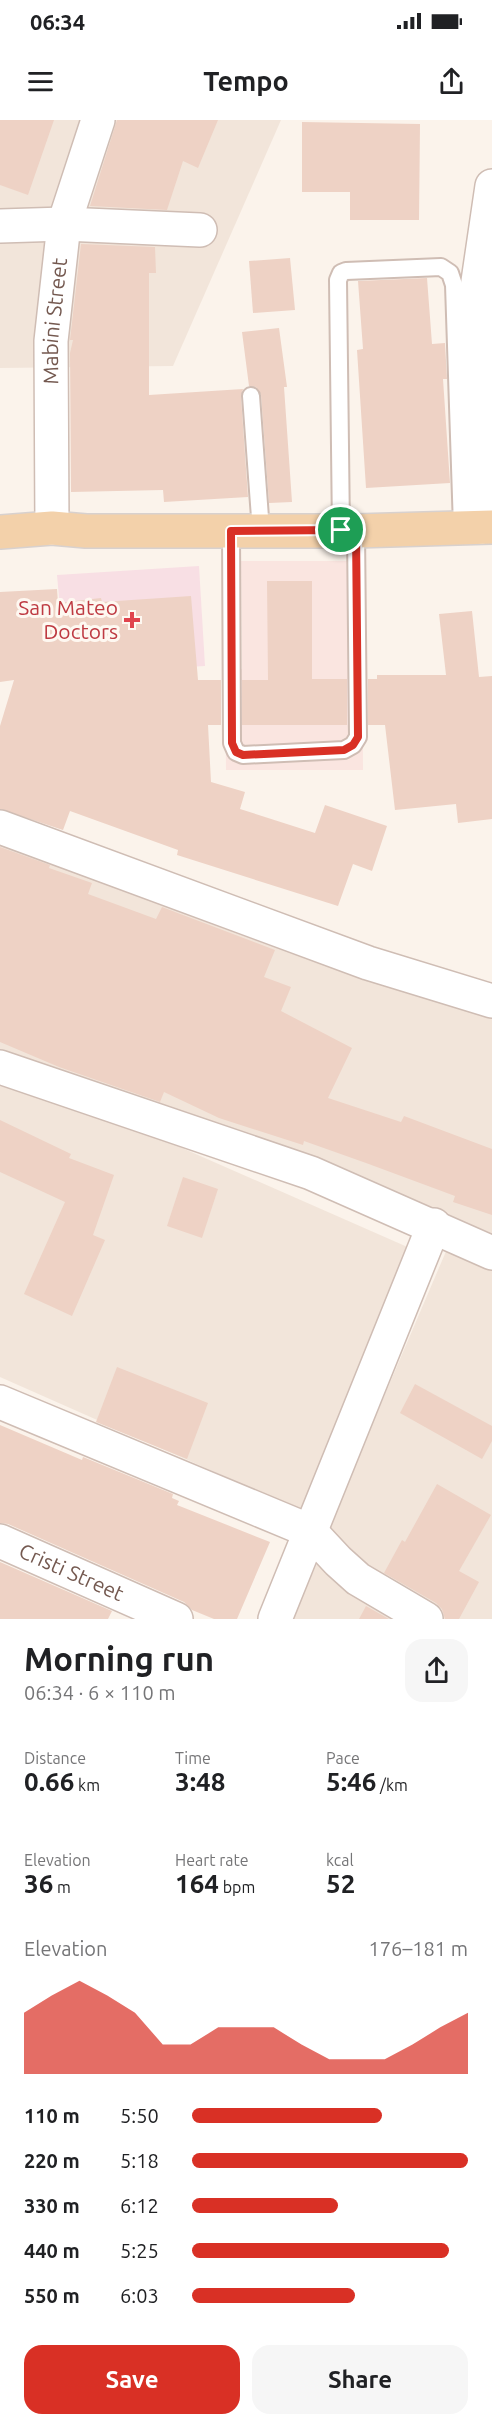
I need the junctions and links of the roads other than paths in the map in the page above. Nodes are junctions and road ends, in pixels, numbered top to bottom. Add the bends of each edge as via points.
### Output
1 (98, 120) edge
2 (492, 186) edge
3 (64, 224) junction
4 (0, 226) edge
5 (200, 230) dead end
6 (251, 396) dead end
7 (479, 527) edge
8 (52, 528) junction
9 (348, 530) junction
10 (246, 531) junction
11 (0, 532) edge
12 (0, 827) edge
13 (492, 1001) edge
14 (0, 1067) edge
15 (434, 1225) junction
16 (492, 1252) edge
17 (0, 1402) edge
18 (310, 1531) junction
19 (0, 1541) edge
20 (176, 1619) edge
21 (275, 1619) edge
22 (426, 1619) edge

1 - 3 street, Mabini Street
2 - 7 street via 476,295
3 - 4 street
3 - 5 street
3 - 8 street, Mabini Street via 51,341
6 - 10 lane
7 - 9 main road
7 - 9 lane via 454,285 450,273 441,267 340,273
8 - 10 main road
8 - 11 main road
9 - 10 main road
9 - 10 lane via 358,737 344,750 243,755 236,752 232,743
12 - 13 street via 368,963
14 - 15 street via 311,1173
15 - 16 street
15 - 18 street
17 - 18 street
18 - 21 street
18 - 22 street via 358,1579
19 - 20 street, Cristi Street

